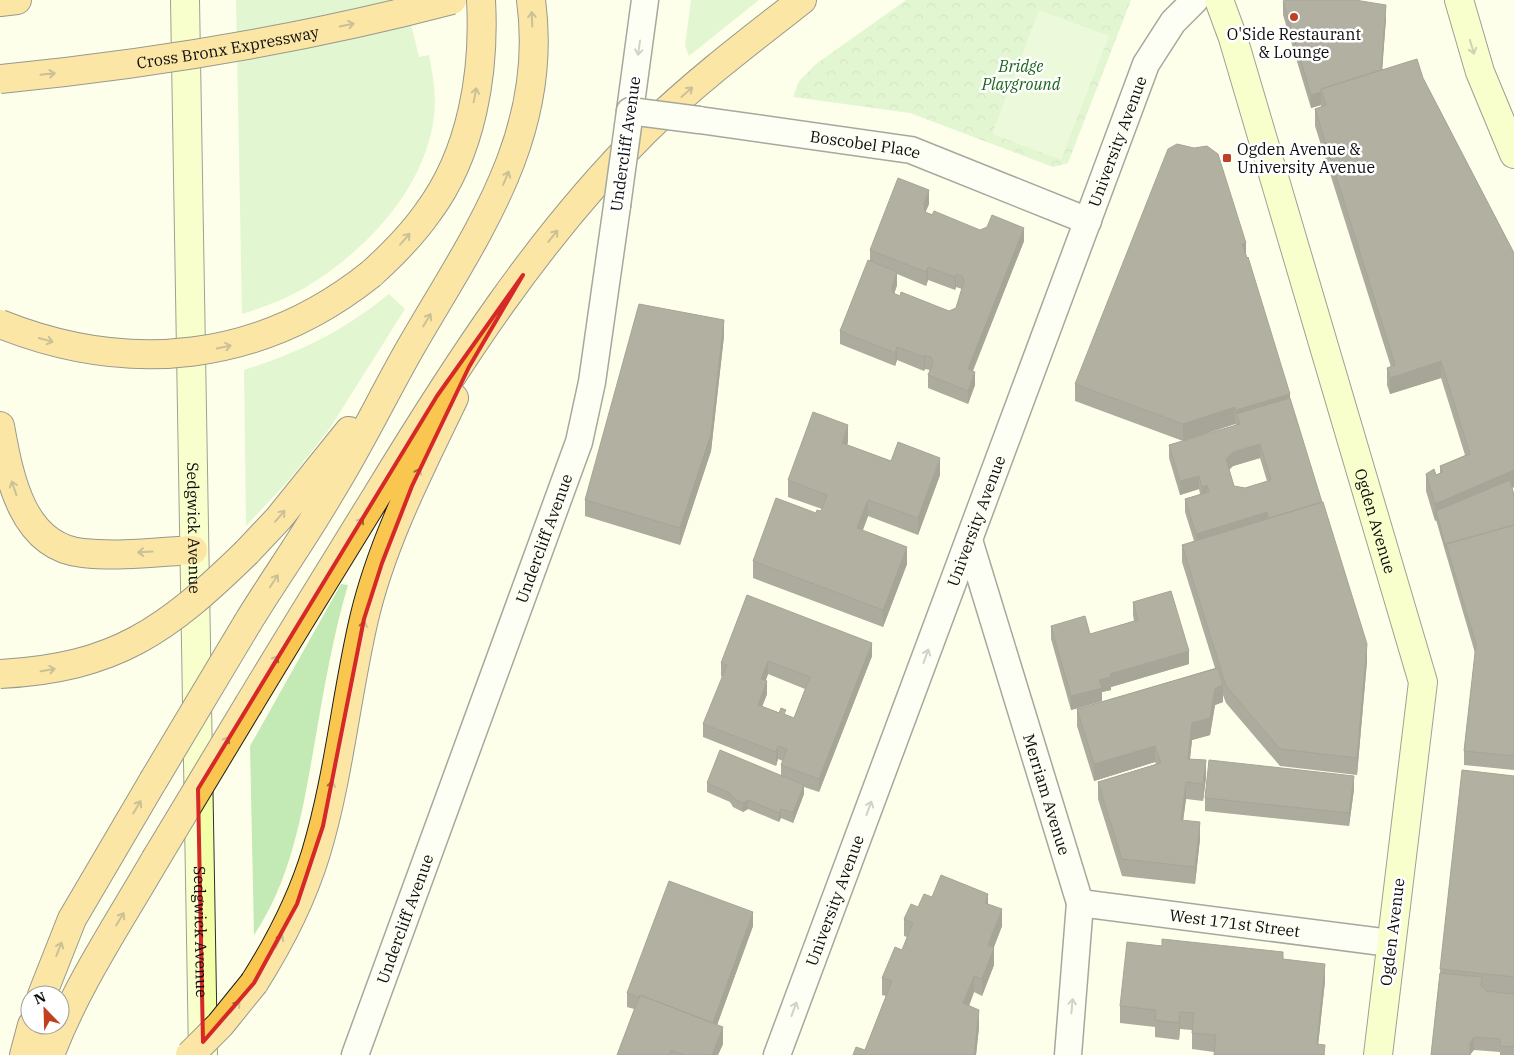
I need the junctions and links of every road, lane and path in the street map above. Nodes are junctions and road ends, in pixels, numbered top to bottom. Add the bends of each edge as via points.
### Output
1 (17, 0) edge
2 (185, 0) edge
3 (452, 0) edge
4 (481, 0) edge
5 (530, 0) edge
6 (645, 0) edge
7 (802, 0) edge
8 (1195, 0) edge
9 (1219, 0) edge
10 (1459, 0) edge
11 (0, 2) edge
12 (0, 79) edge
13 (630, 111) junction
14 (1514, 154) edge
15 (1088, 221) junction
16 (523, 275) junction
17 (0, 324) edge
18 (407, 353) junction
19 (0, 426) edge
20 (970, 540) junction
21 (193, 550) junction
22 (0, 674) edge
23 (1080, 903) junction
24 (1390, 943) junction
25 (46, 985) edge
26 (29, 1035) edge
27 (24, 1055) edge
28 (50, 1055) edge
29 (190, 1055) edge
30 (203, 1055) edge
31 (355, 1055) edge
32 (778, 1055) edge
33 (1068, 1055) edge
34 (1378, 1055) edge

1 - 11 highway
2 - 21 main road, Sedgwick Avenue
12 -> 3 highway, Cross Bronx Expressway, bridge via 121,65 240,46
17 -> 4 highway, bridge via 35,337 92,350 151,354 202,352 254,340 298,322 336,300 371,274 400,245 428,212 451,173 466,131 476,88 482,44
18 -> 5 highway via 484,221 510,167 520,138 532,81 534,49
6 -> 13 street, Undercliff Avenue
16 -> 7 highway via 586,196 645,131 722,62
8 - 15 street, University Avenue via 1172,22 1146,64
9 - 24 main road, Ogden Avenue via 1233,38 1423,682
10 -> 14 main road via 1480,72
13 - 15 street, Boscobel Place, bridge via 911,150
13 - 31 street, Undercliff Avenue, bridge via 592,382 578,442
15 - 20 street, University Avenue
28 -> 16 highway, bridge via 89,971 249,704 437,396
29 -> 16 highway, bridge via 254,983 297,904 316,853 364,619 382,562 412,486 469,367
22 -> 18 highway, bridge via 75,665 135,643 191,605 247,552 308,484
25 -> 18 highway, bridge via 72,919 248,622 332,490
21 -> 19 highway via 81,553 48,540 27,517 18,500 6,462
20 - 23 street, Merriam Avenue
32 -> 20 street, University Avenue
21 - 30 main road, Sedgwick Avenue
23 - 24 street, West 171st Street
33 -> 23 street, Merriam Avenue
24 - 34 main road, Ogden Avenue
26 - 27 highway

